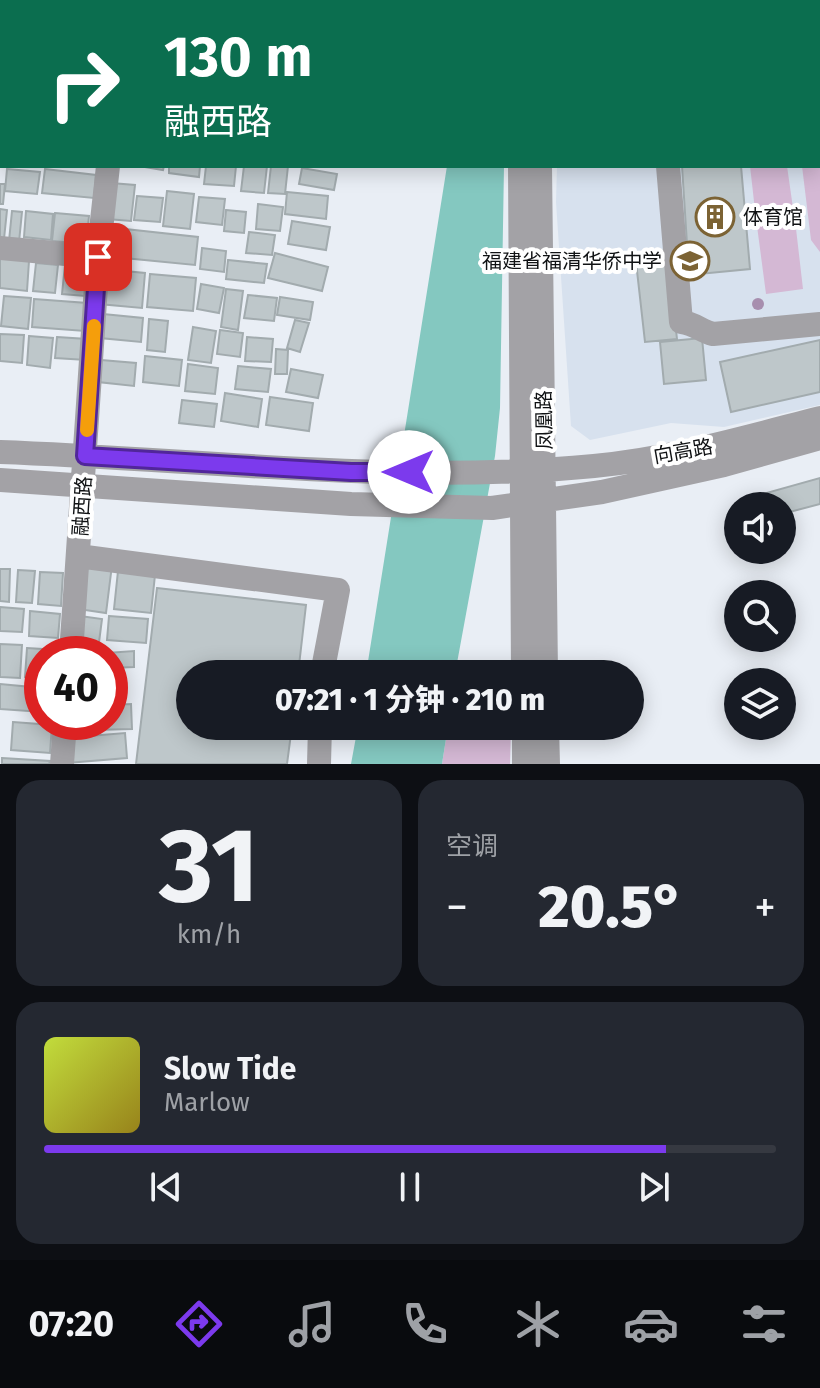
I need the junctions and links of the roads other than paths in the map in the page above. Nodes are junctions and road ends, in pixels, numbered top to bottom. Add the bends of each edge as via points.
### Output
1 (108, 168) edge
2 (520, 168) edge
3 (540, 168) edge
4 (668, 168) edge
5 (0, 248) edge
6 (98, 257) junction
7 (820, 324) edge
8 (820, 418) edge
9 (820, 438) edge
10 (0, 452) edge
11 (85, 456) junction
12 (533, 471) junction
13 (0, 480) edge
14 (83, 485) junction
15 (532, 502) junction
16 (78, 556) junction
17 (72, 636) edge
18 (331, 660) edge
19 (524, 660) edge
20 (545, 660) edge
21 (64, 740) edge
22 (320, 740) edge
23 (524, 740) edge
24 (547, 740) edge
25 (62, 764) edge
26 (319, 764) edge
27 (524, 764) edge
28 (548, 764) edge

1 - 6 street, 融西路
2 - 12 street, 凤凰路
3 - 12 street, 凤凰路
4 - 7 street via 681,322 713,334
5 - 6 street
6 - 11 street, 融西路
8 - 12 street, 向高路 via 717,445 598,466
9 - 15 street via 724,465
10 - 11 street, 向高路
11 - 12 street, 向高路 via 351,472
11 - 14 street, 融西路
12 - 15 street, 凤凰路
13 - 14 street
14 - 15 street via 351,504 492,508
14 - 16 street, 融西路
15 - 19 street, 凤凰路
15 - 20 street, 凤凰路
16 - 17 street, 融西路
16 - 18 street via 338,590
21 - 25 street
22 - 26 street
23 - 27 street
24 - 28 street

